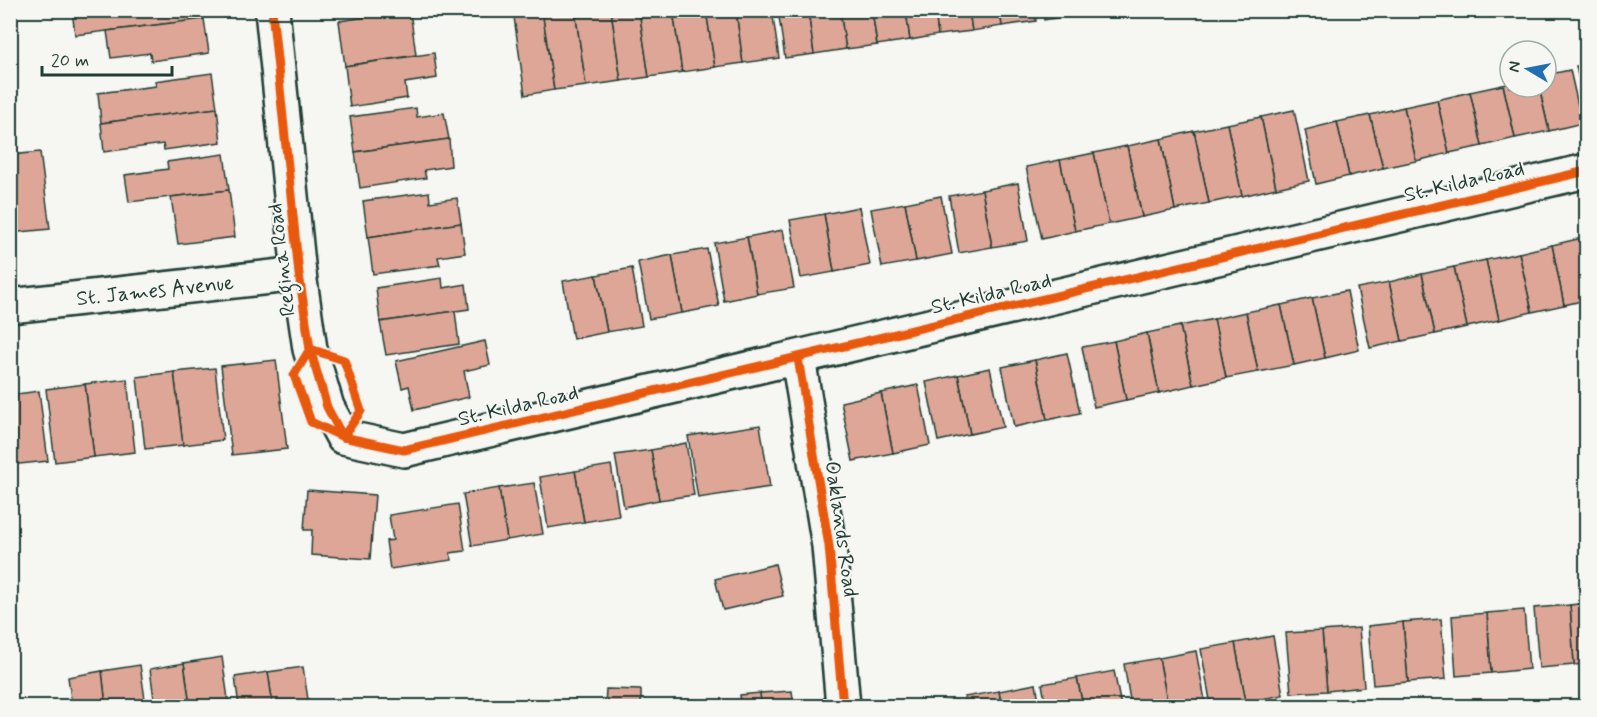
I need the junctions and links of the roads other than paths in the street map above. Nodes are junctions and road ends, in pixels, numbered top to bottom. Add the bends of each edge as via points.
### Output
1 (272, 10) edge
2 (1587, 171) edge
3 (299, 273) junction
4 (10, 306) edge
5 (798, 358) junction
6 (404, 450) joint
7 (843, 706) edge

1 - 3 street, Regina Road
2 - 5 street, St. Kilda Road
3 - 4 street, St. James Avenue
3 - 6 street, Regina Road via 310,349 327,406 343,437
5 - 6 street, St. Kilda Road
5 - 7 street, Oaklands Road via 829,546

